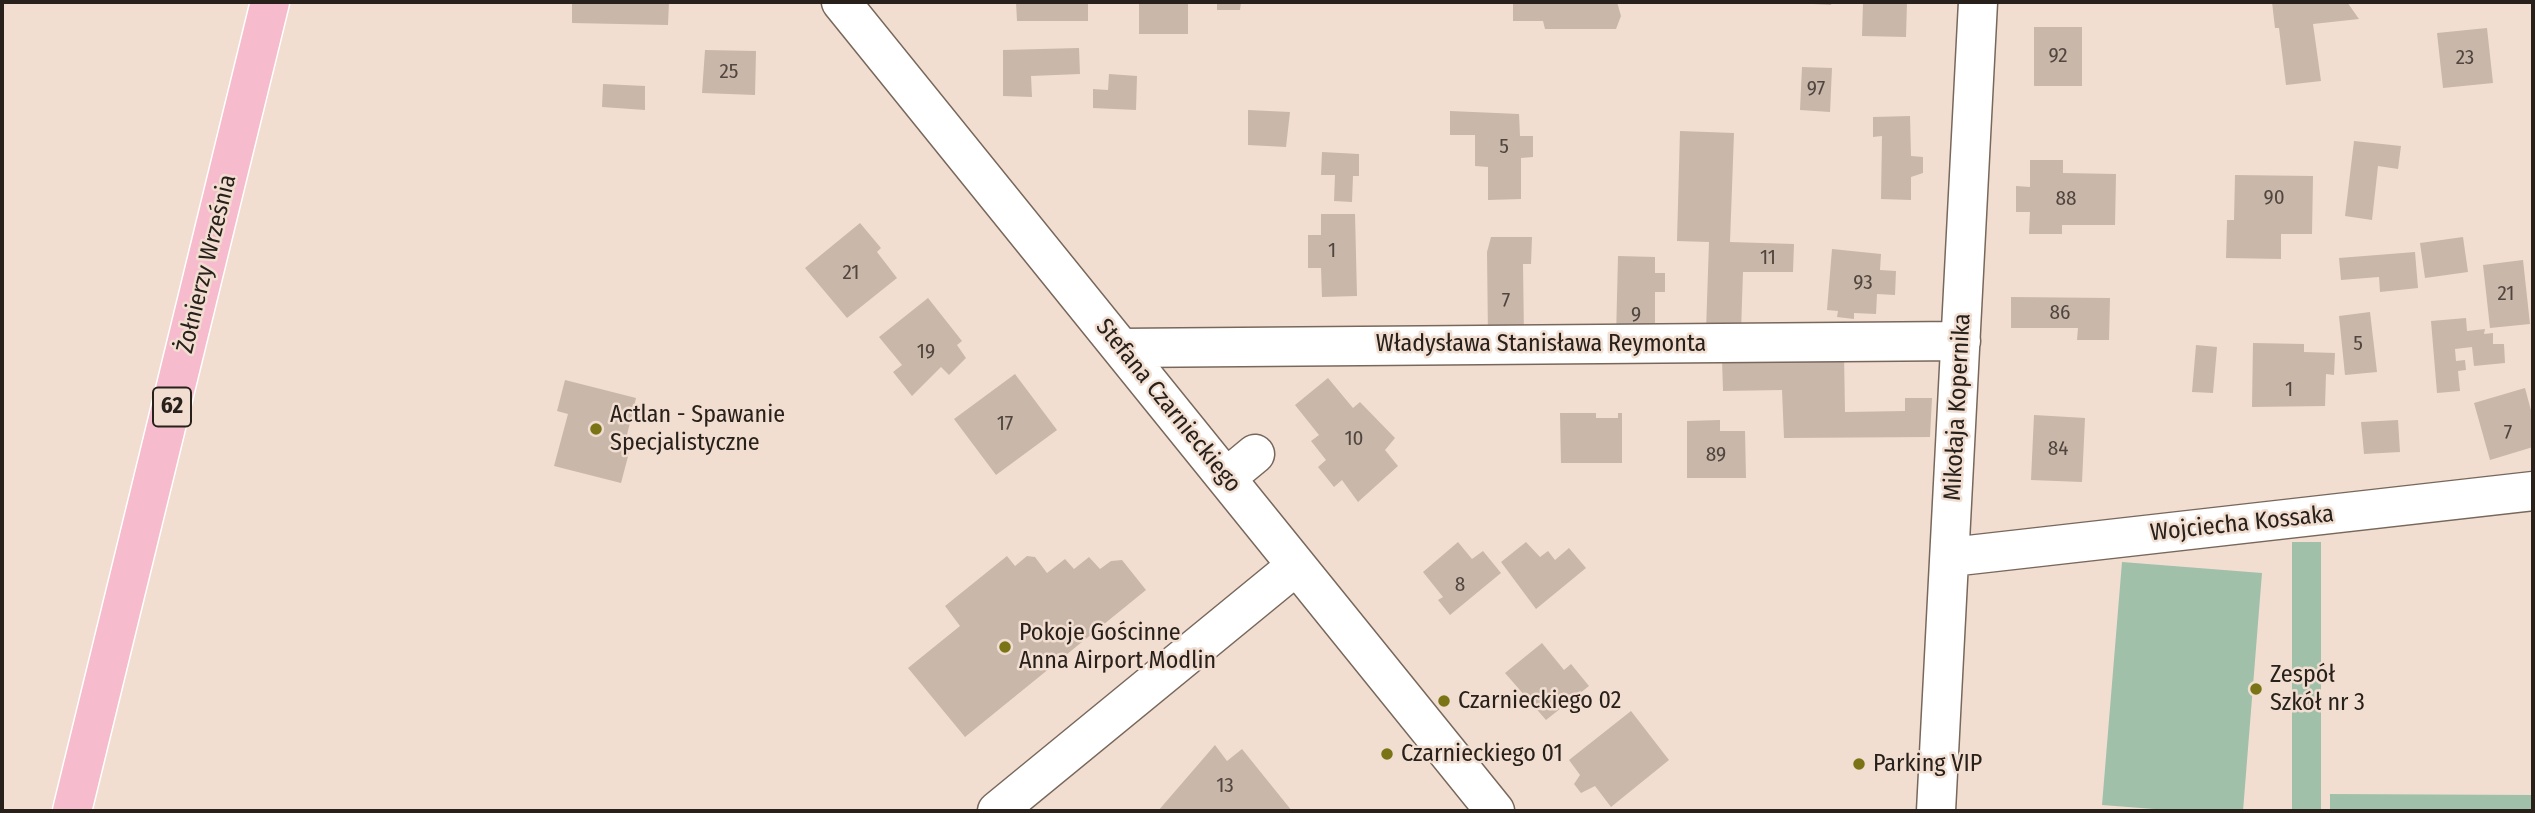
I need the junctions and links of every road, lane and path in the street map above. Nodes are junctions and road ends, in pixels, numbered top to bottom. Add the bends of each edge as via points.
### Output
1 (270, 2) edge
2 (1978, 2) edge
3 (844, 3) edge
4 (1961, 341) junction
5 (1121, 348) junction
6 (1255, 454) dead end
7 (1226, 478) junction
8 (2533, 491) edge
9 (1951, 557) junction
10 (1296, 566) junction
11 (72, 811) edge
12 (997, 811) edge
13 (1495, 811) edge
14 (1936, 811) edge

1 - 11 main road, Żołnierzy Września / 62
2 - 4 street, Mikołaja Kopernika
3 - 5 street, Stefana Czarnieckiego
4 - 5 street, Władysława Stanisława Reymonta
4 - 9 street, Mikołaja Kopernika
5 - 7 street, Stefana Czarnieckiego
6 - 7 street
7 - 10 street, Stefana Czarnieckiego
8 - 9 street, Wojciecha Kossaka
9 - 14 street, Mikołaja Kopernika
10 - 12 street
10 - 13 street, Stefana Czarnieckiego

